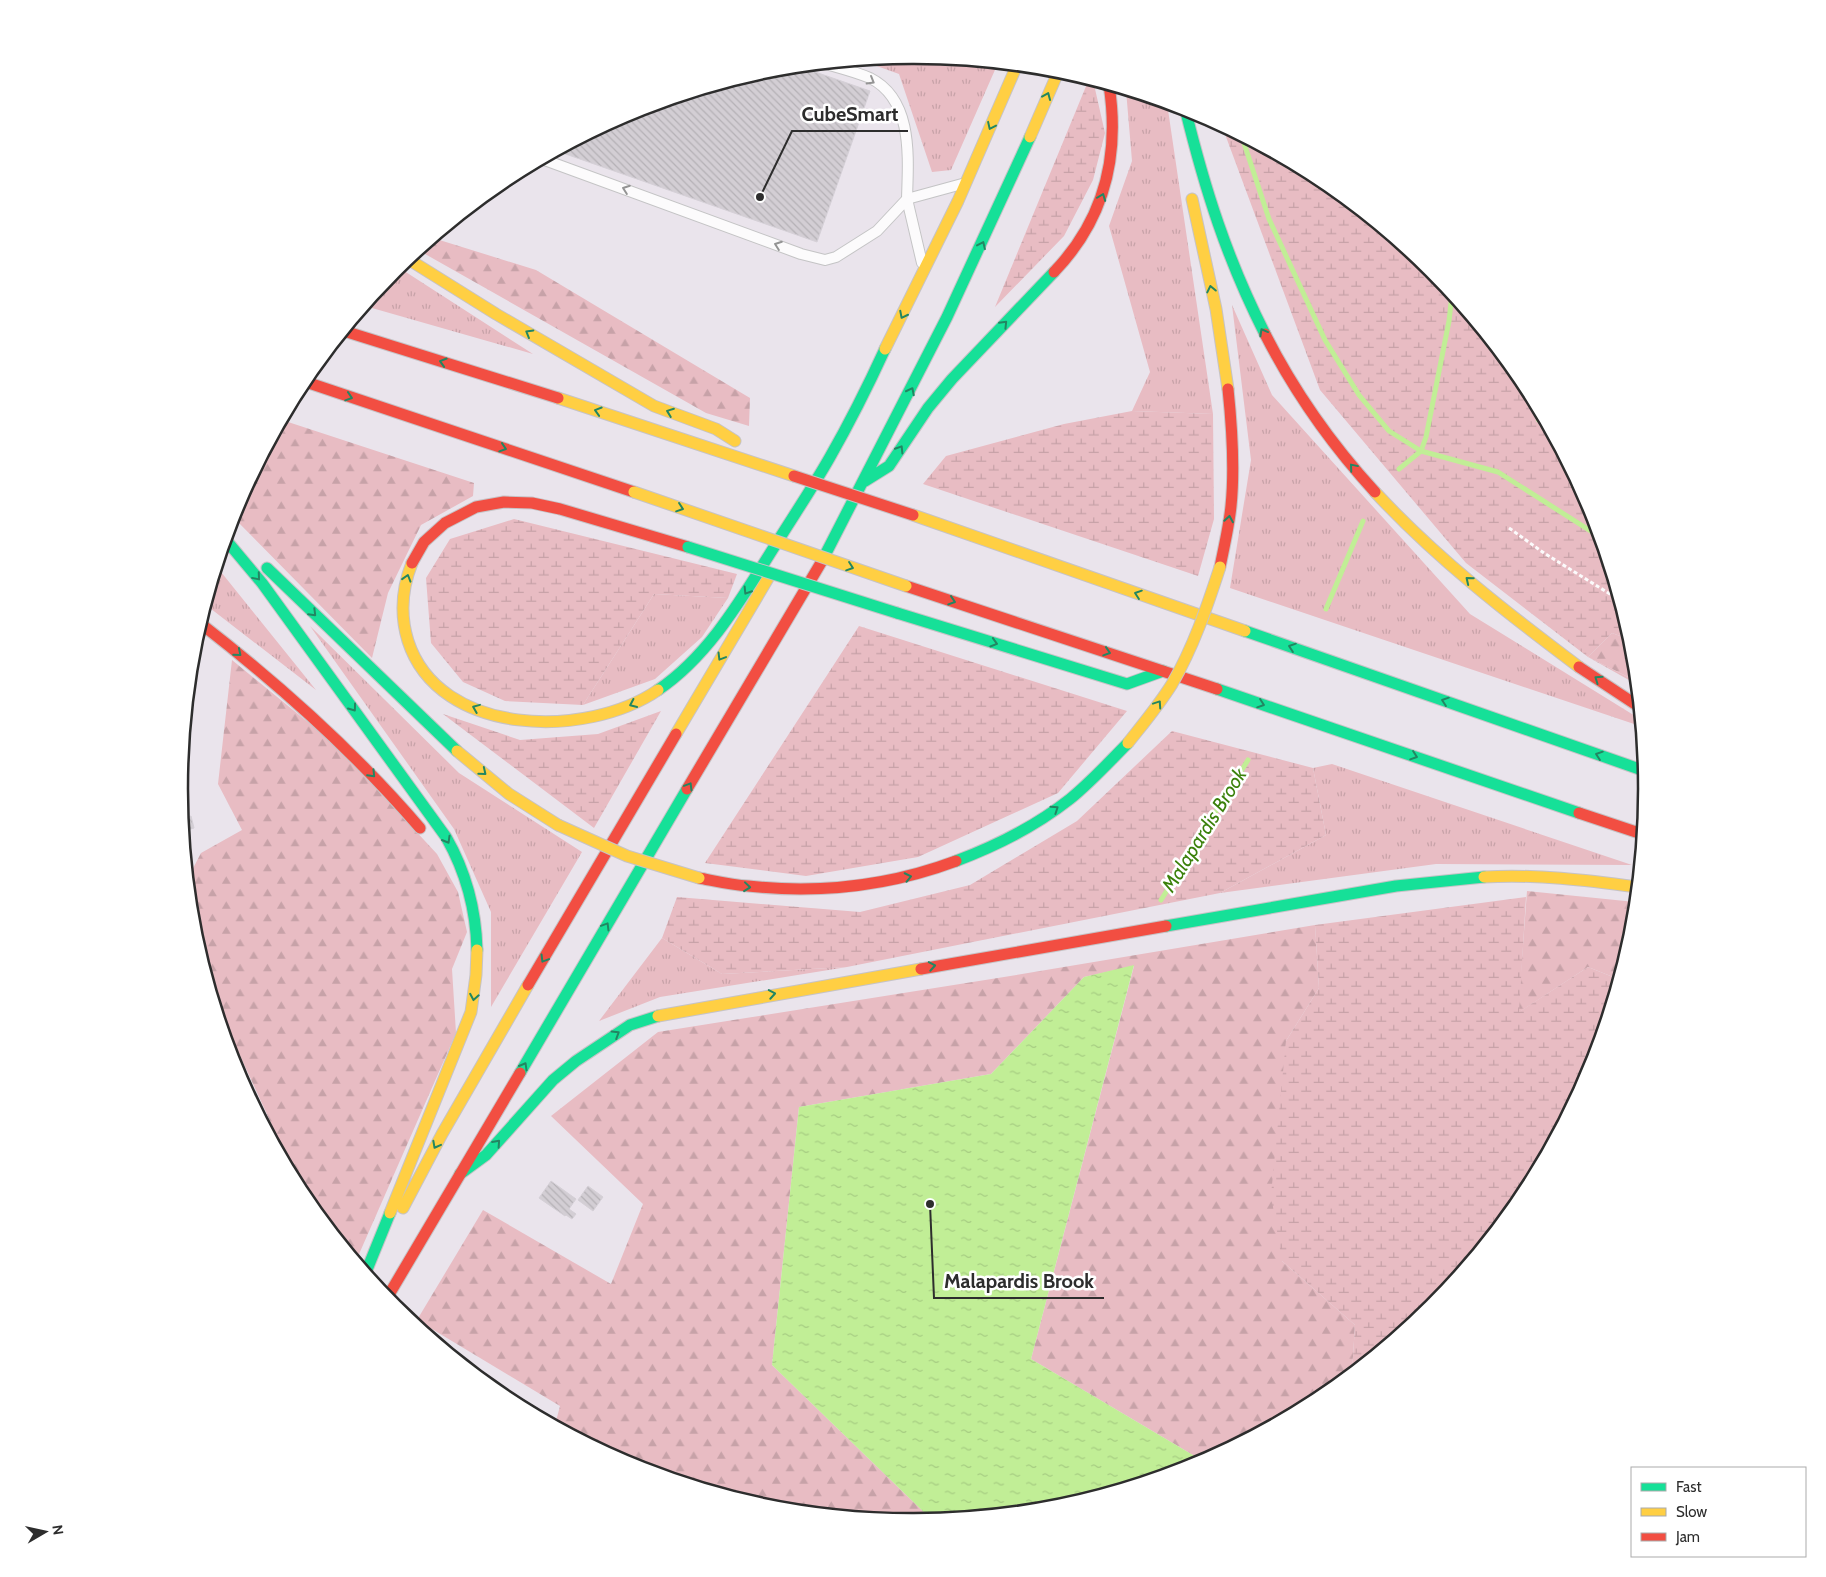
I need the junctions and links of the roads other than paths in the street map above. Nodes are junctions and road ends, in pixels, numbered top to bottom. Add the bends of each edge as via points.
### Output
1 (838, 68) edge
2 (1014, 71) edge
3 (1055, 78) edge
4 (1110, 91) edge
5 (1180, 115) edge
6 (550, 162) edge
7 (966, 183) junction
8 (1190, 190) dead end
9 (907, 199) junction
10 (415, 263) edge
11 (925, 271) junction
12 (350, 333) edge
13 (312, 384) edge
14 (838, 446) junction
15 (794, 476) junction
16 (865, 481) junction
17 (234, 535) edge
18 (231, 546) edge
19 (206, 628) edge
20 (1163, 671) junction
21 (1633, 702) edge
22 (1637, 768) edge
23 (1636, 832) edge
24 (427, 838) dead end
25 (449, 868) dead end
26 (1631, 886) edge
27 (476, 936) junction
28 (460, 1174) junction
29 (368, 1266) edge
30 (372, 1270) edge
31 (391, 1291) edge

1 -> 9 lane via 871,79 898,107 907,132
2 -> 7 main road
16 -> 3 main road via 940,334 1010,185
16 -> 4 main road via 889,466 952,379 1080,242 1105,189 1113,156 1115,133
21 -> 5 main road via 1555,648 1428,546 1384,502 1335,445 1307,407 1255,317 1215,220
9 -> 6 lane via 877,231 836,258 825,260 800,254
7 - 9 lane
7 - 11 main road
17 -> 8 main road, bridge via 448,744 509,794 589,841 663,869 732,886 778,890 824,890 874,884 948,865 1031,825 1096,776 1150,716 1175,679 1204,617 1220,567 1232,497 1233,440 1230,394 1215,304
9 - 11 lane
15 -> 10 main road via 716,429 654,406
11 -> 14 main road
15 -> 12 main road
13 -> 20 main road, bridge
14 -> 20 main road, bridge via 740,602 719,630 671,682 632,706 568,722 518,720 464,703 432,680 417,661 408,642 403,601 404,586 422,544 433,532 471,508 510,501 539,504 638,531 688,547 897,613 1128,684
14 -> 30 main road via 768,580 442,1134
22 -> 15 main road, bridge
28 -> 16 main road via 823,559
18 -> 27 main road via 262,583 446,837 467,886
19 -> 24 main road via 340,740
20 -> 23 main road
25 - 27 main road
28 -> 26 main road via 486,1156 553,1080 576,1061 630,1025 663,1014 1422,883 1524,876
27 -> 29 main road via 477,977 467,1023
28 - 31 main road

